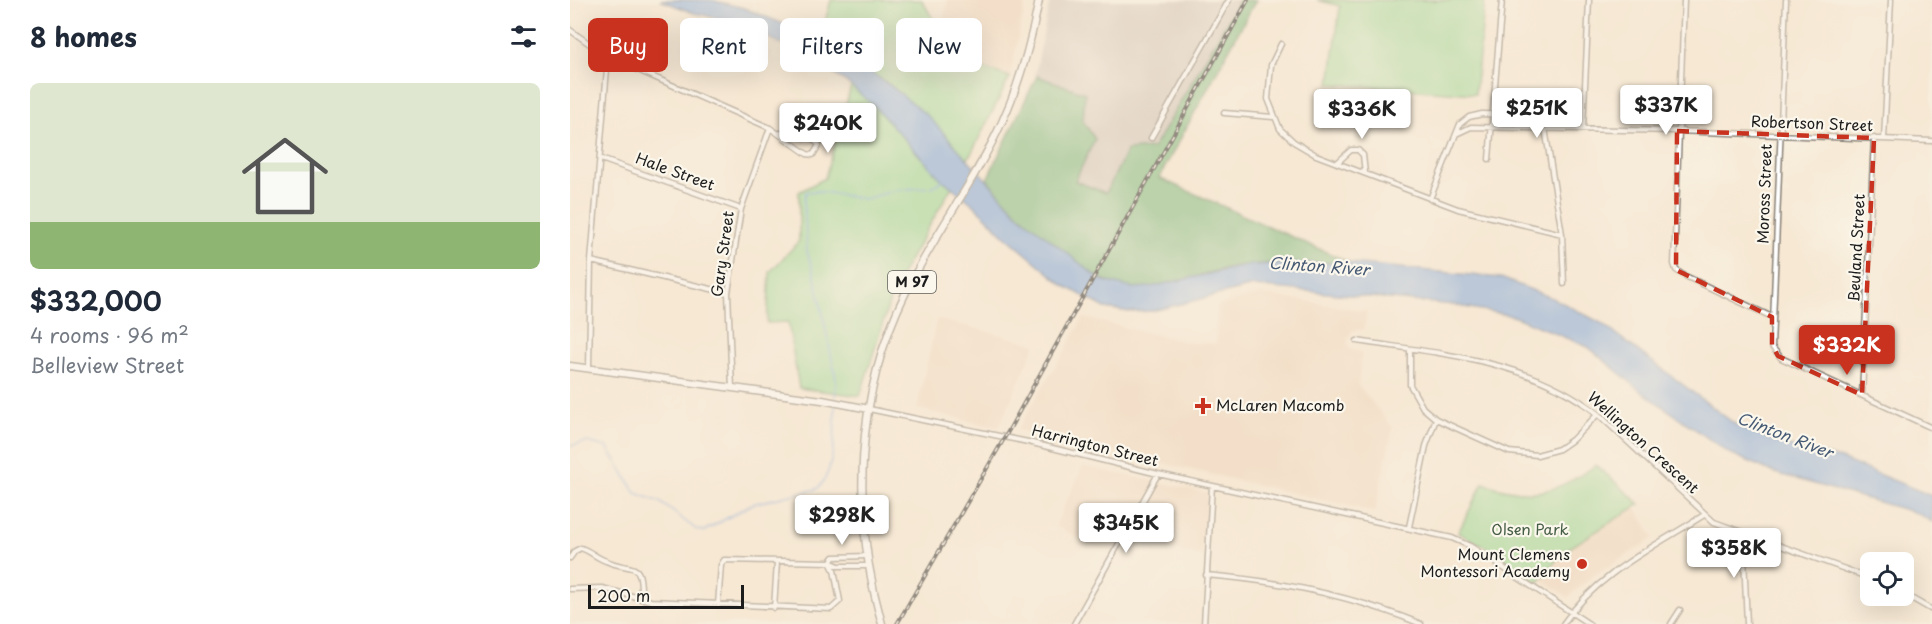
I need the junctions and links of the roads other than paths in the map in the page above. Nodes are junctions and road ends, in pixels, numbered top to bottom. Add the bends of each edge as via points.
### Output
1 (1039, 0) edge
2 (1229, 0) edge
3 (1502, 0) edge
4 (1589, 0) edge
5 (1684, 0) edge
6 (1786, 0) edge
7 (1891, 0) edge
8 (570, 30) edge
9 (588, 43) edge
10 (1281, 44) dead end
11 (607, 72) edge
12 (642, 72) edge
13 (1224, 113) dead end
14 (1492, 114) junction
15 (1546, 116) junction
16 (1273, 117) junction
17 (1491, 127) junction
18 (770, 128) junction
19 (1545, 128) junction
20 (1582, 129) junction
21 (1677, 130) junction
22 (780, 133) junction
23 (1456, 134) junction
24 (1779, 136) junction
25 (1151, 138) dead end
26 (1874, 138) junction
27 (1884, 139) junction
28 (1932, 141) edge
29 (601, 159) junction
30 (1489, 159) dead end
31 (1337, 163) junction
32 (1365, 173) junction
33 (1430, 199) junction
34 (741, 209) junction
35 (1562, 234) junction
36 (591, 261) junction
37 (1564, 284) dead end
38 (728, 293) junction
39 (1772, 317) junction
40 (1357, 341) dead end
41 (1410, 349) junction
42 (570, 366) edge
43 (589, 367) junction
44 (732, 388) junction
45 (1862, 395) junction
46 (869, 409) junction
47 (1598, 414) junction
48 (1436, 419) junction
49 (1932, 428) edge
50 (1158, 474) junction
51 (1212, 486) junction
52 (1704, 515) junction
53 (1409, 527) junction
54 (1743, 534) junction
55 (867, 556) junction
56 (570, 558) edge
57 (777, 562) junction
58 (830, 562) junction
59 (869, 566) junction
60 (1206, 575) junction
61 (1860, 575) edge
62 (570, 589) edge
63 (640, 599) junction
64 (1914, 600) edge
65 (718, 604) junction
66 (774, 608) junction
67 (1680, 610) dead end
68 (1932, 610) edge
69 (1571, 612) junction
70 (881, 621) edge
71 (877, 624) edge
72 (1074, 624) edge
73 (1204, 624) edge
74 (1420, 624) edge
75 (1563, 624) edge
76 (1588, 624) edge
77 (1671, 624) edge
78 (1747, 624) edge

1 - 46 main road, M 97 via 1014,93 981,162 897,313
2 - 25 street
3 - 14 street
4 - 20 street
5 - 21 street
6 - 24 street, Moross Street
7 - 27 street
8 - 9 street
10 - 16 street via 1268,81
11 - 29 street
12 - 18 street
13 - 16 street
14 - 15 street, Robertson Street
14 - 17 street
14 - 23 street, Robertson Street via 1469,117
15 - 19 street
15 - 20 street, Robertson Street via 1566,119
16 - 31 street via 1294,142
17 - 19 street, Robertson Street
17 - 23 street, Robertson Street via 1468,127
17 - 30 street
18 - 22 street
18 - 34 street, Gary Street
19 - 20 street, Robertson Street
19 - 35 street
20 - 21 street, Robertson Street
21 - 24 street, Robertson Street
21 - 39 street via 1676,270
22 - 22 street via 807,154 817,152 819,145 813,139
23 - 33 street
24 - 26 street, Robertson Street
24 - 39 street, Moross Street
26 - 27 street, Robertson Street
26 - 45 street, Beuland Street
27 - 28 street, Robertson Street
29 - 34 street, Hale Street
29 - 36 street
31 - 32 street
31 - 32 street via 1351,150 1358,150 1363,154
32 - 33 street
33 - 35 street
34 - 38 street, Gary Street
35 - 37 street
36 - 38 street
36 - 43 street
38 - 44 street, Gary Street
39 - 45 street, Moross Street via 1772,345 1778,356
40 - 41 street, Wellington Crescent
41 - 47 street, Wellington Crescent via 1516,369 1578,399
41 - 48 street via 1414,395
42 - 43 main road, Harrington Street
43 - 44 main road, Harrington Street
44 - 46 main road, Harrington Street
45 - 49 street
46 - 50 street, Harrington Street
46 - 55 main road, M 97 via 862,470
47 - 48 street via 1565,445 1549,453 1530,455 1509,452
47 - 52 street, Wellington Crescent
48 - 53 street via 1426,446
50 - 51 street, Harrington Street
50 - 72 street
51 - 53 street, Harrington Street
51 - 60 street
52 - 54 street, Wellington Crescent
52 - 69 street via 1602,581
53 - 69 street, Harrington Street via 1470,546
54 - 61 street, Wellington Crescent
54 - 78 street
55 - 58 street via 834,556
55 - 59 main road, M 97
56 - 63 street via 581,548 605,561 632,567 641,577
57 - 58 street
57 - 65 street via 722,562
57 - 66 street
58 - 59 street via 839,566
58 - 66 street via 840,601 836,607
59 - 70 main road, M 97
60 - 73 street
60 - 74 street via 1257,579 1314,590 1374,606
62 - 63 street via 602,588
63 - 65 street
64 - 68 street
65 - 66 street
67 - 77 street
69 - 75 street
69 - 76 street, Harrington Street
70 - 71 street

